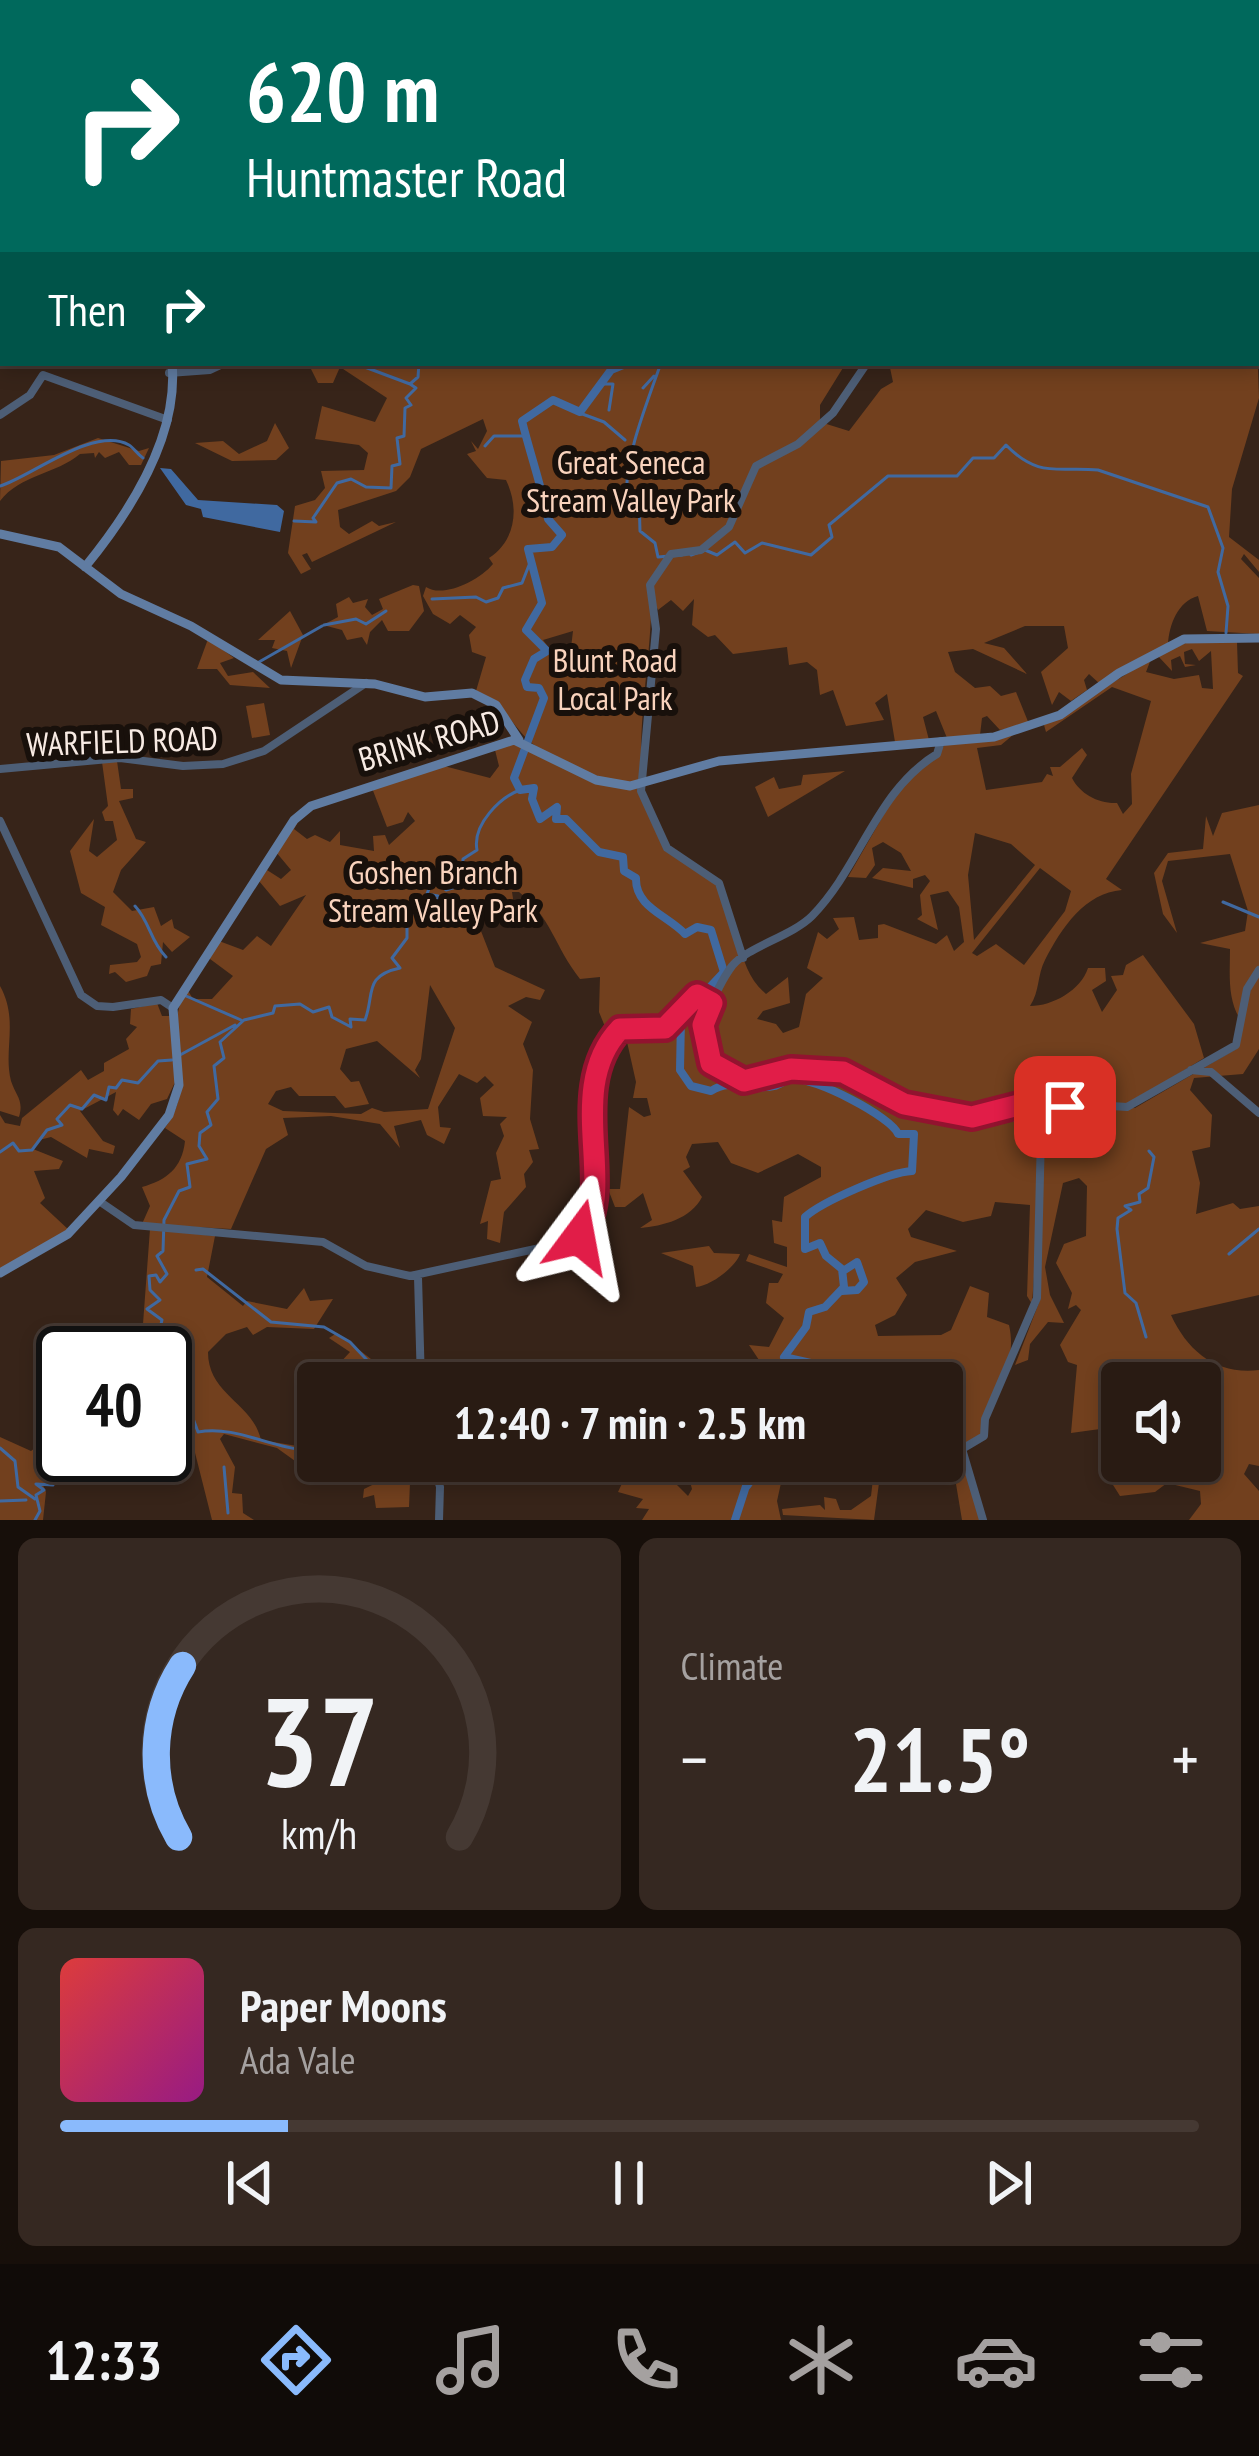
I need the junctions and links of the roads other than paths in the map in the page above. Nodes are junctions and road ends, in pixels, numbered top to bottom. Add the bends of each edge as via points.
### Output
1 (218, 366) edge
2 (865, 366) edge
3 (171, 368) edge
4 (0, 415) edge
5 (166, 419) junction
6 (0, 534) edge
7 (84, 566) junction
8 (1259, 638) edge
9 (366, 683) junction
10 (524, 742) junction
11 (941, 742) junction
12 (0, 769) edge
13 (641, 785) junction
14 (0, 820) edge
15 (743, 958) junction
16 (1259, 970) edge
17 (712, 1003) junction
18 (173, 1008) junction
19 (1190, 1070) junction
20 (1002, 1110) junction
21 (1259, 1113) edge
22 (99, 1202) junction
23 (0, 1273) edge
24 (418, 1276) junction
25 (420, 1362) edge
26 (439, 1482) edge
27 (439, 1520) edge
28 (983, 1520) edge

1 - 3 street
2 - 13 street via 802,441 758,464 736,518 718,538 667,558 650,585 656,629
3 - 5 main road
4 - 5 street via 43,375
5 - 7 main road
6 - 7 main road via 49,542
7 - 9 main road via 280,680
8 - 11 main road, BRINK ROAD via 1193,636 1042,724
9 - 10 main road via 425,697 479,695
9 - 12 street, WARFIELD ROAD via 261,752 223,764 120,758
10 - 13 main road, BRINK ROAD via 596,780
10 - 18 main road, BRINK ROAD via 299,814
11 - 13 main road, BRINK ROAD via 719,761
11 - 15 street via 939,753 896,789 813,915
13 - 15 street via 667,848 719,884
14 - 18 street via 81,995 97,1006 161,1000
15 - 17 street
16 - 19 street via 1236,1045
17 - 20 street via 703,1025 709,1059 744,1081 791,1069 843,1072 920,1108 972,1117
17 - 24 street via 700,997 665,1028 622,1027 602,1055 592,1084 592,1213 579,1237
18 - 22 main road via 179,1090 169,1115
19 - 20 street via 1127,1107 1042,1101
19 - 21 street via 1211,1072
20 - 28 street via 1041,1134 1037,1298 985,1436 962,1449
22 - 23 main road via 61,1240
22 - 24 street via 134,1225 322,1242 366,1266
24 - 25 street
26 - 27 street

